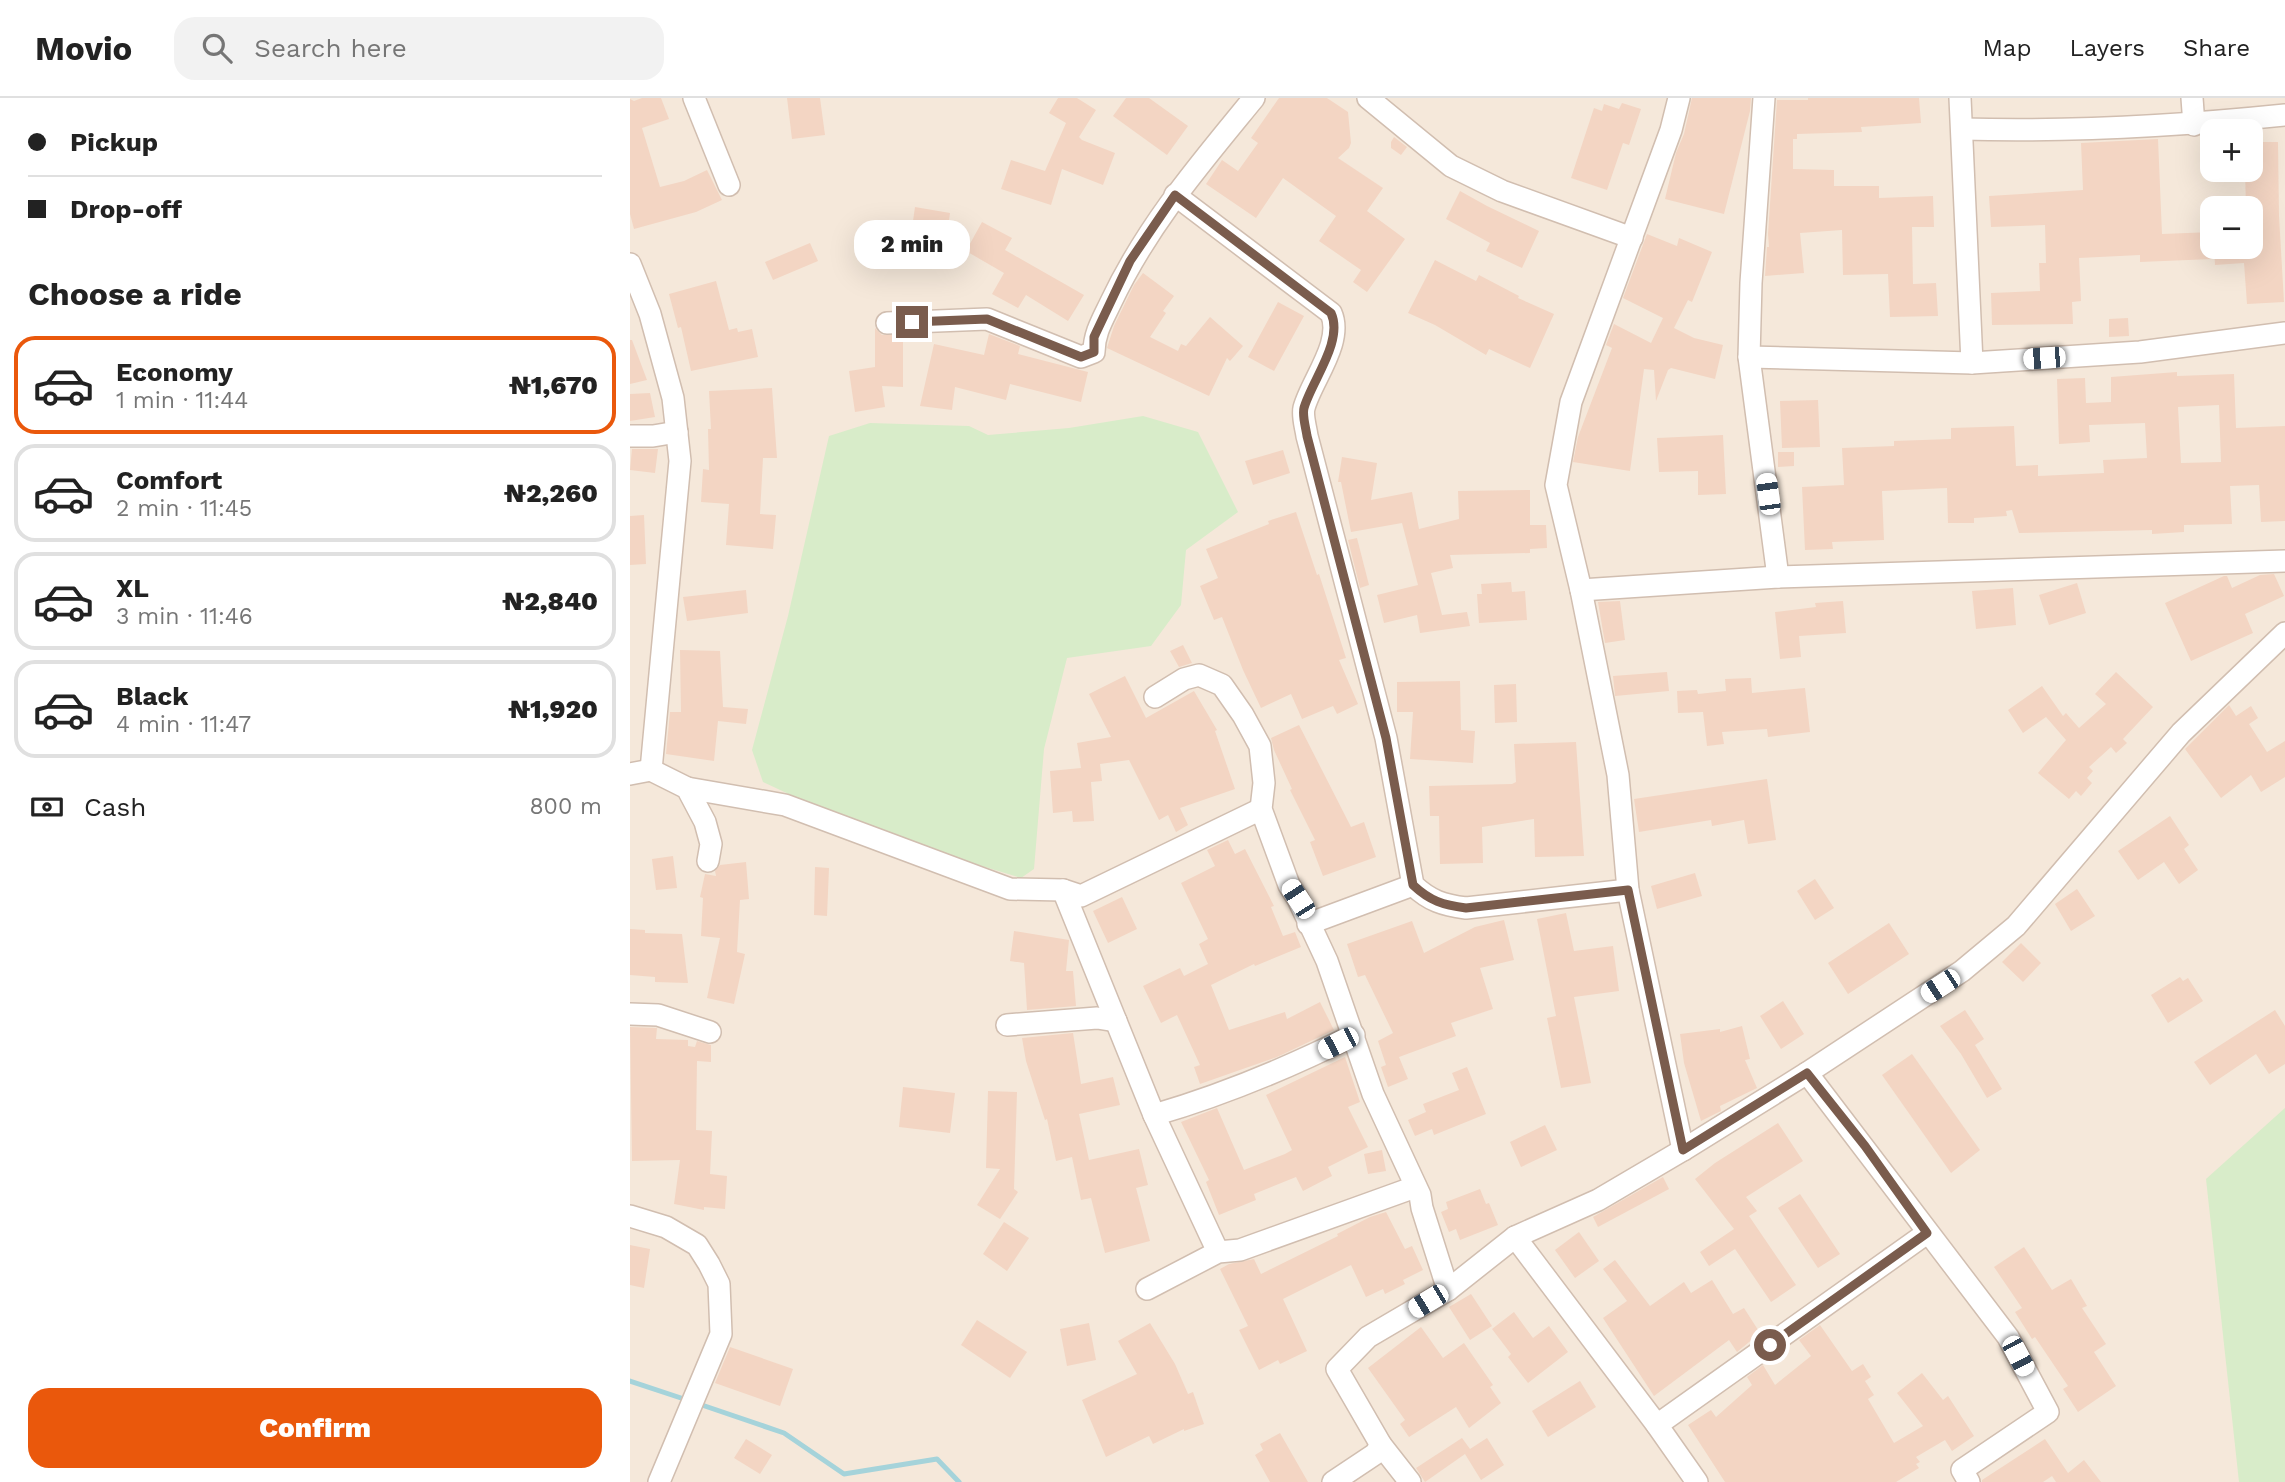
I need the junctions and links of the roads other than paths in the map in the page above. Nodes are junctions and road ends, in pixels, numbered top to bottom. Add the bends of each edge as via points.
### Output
1 (694, 98) edge
2 (1254, 98) edge
3 (1368, 98) edge
4 (1679, 98) edge
5 (1764, 98) edge
6 (1960, 98) edge
7 (2192, 98) edge
8 (2285, 115) edge
9 (2194, 125) junction
10 (1962, 129) junction
11 (729, 185) dead end
12 (1175, 195) junction
13 (1632, 238) junction
14 (630, 264) edge
15 (887, 323) dead end
16 (2285, 333) edge
17 (1749, 357) junction
18 (1972, 363) junction
19 (677, 432) junction
20 (630, 436) edge
21 (2285, 561) edge
22 (1779, 577) junction
23 (1581, 590) junction
24 (2285, 633) edge
25 (1155, 696) dead end
26 (640, 772) edge
27 (687, 788) junction
28 (1261, 809) junction
29 (708, 861) dead end
30 (1413, 885) junction
31 (1063, 890) junction
32 (1628, 890) junction
33 (1308, 924) junction
34 (630, 1014) edge
35 (1116, 1021) junction
36 (1007, 1025) dead end
37 (710, 1032) dead end
38 (1354, 1035) junction
39 (1807, 1073) junction
40 (1154, 1115) junction
41 (1683, 1150) junction
42 (1415, 1187) junction
43 (630, 1216) edge
44 (1927, 1233) junction
45 (1515, 1237) junction
46 (1217, 1252) junction
47 (1147, 1289) dead end
48 (1448, 1290) junction
49 (1657, 1425) junction
50 (1381, 1445) junction
51 (1959, 1478) edge
52 (659, 1482) edge
53 (1333, 1482) edge
54 (1410, 1482) edge
55 (1697, 1482) edge

1 - 11 street
2 - 12 street
3 - 13 street via 1451,166 1502,191
4 - 13 street
5 - 17 street
6 - 10 street
7 - 9 street
8 - 9 street
9 - 10 street
10 - 18 street
12 - 15 street via 1130,261 1094,337 1094,352 1081,357 987,319
12 - 30 street via 1331,313 1334,320 1326,358 1303,411 1386,738
13 - 23 street via 1571,402 1560,455 1556,485
14 - 19 street via 650,314 673,398
16 - 18 street via 2140,352
17 - 18 street
17 - 22 street
19 - 20 street
19 - 26 street via 678,495
21 - 22 street
22 - 23 street
23 - 32 street via 1618,775
24 - 39 street via 2181,733 2016,926 1962,971
25 - 28 street via 1184,678 1199,675 1222,685 1260,746
26 - 27 street
27 - 29 street via 705,822 711,844
27 - 31 street via 785,806 1010,889
28 - 31 street via 1081,896
28 - 33 street
30 - 32 street via 1439,904 1466,908
30 - 33 street
31 - 35 street
32 - 41 street
33 - 38 street
34 - 37 street via 658,1015
35 - 36 street via 1097,1018
35 - 40 street
38 - 40 street via 1304,1060
38 - 42 street via 1373,1094
39 - 41 street
39 - 44 street
40 - 46 street
41 - 45 street via 1598,1200
42 - 46 street via 1240,1250
42 - 48 street
43 - 52 street via 666,1227 697,1245 719,1284 721,1334
44 - 49 street
44 - 51 street via 2008,1337 2048,1412
45 - 48 street
45 - 49 street
46 - 47 street
48 - 50 street via 1368,1337 1337,1369
49 - 55 street
50 - 53 street
50 - 54 street

